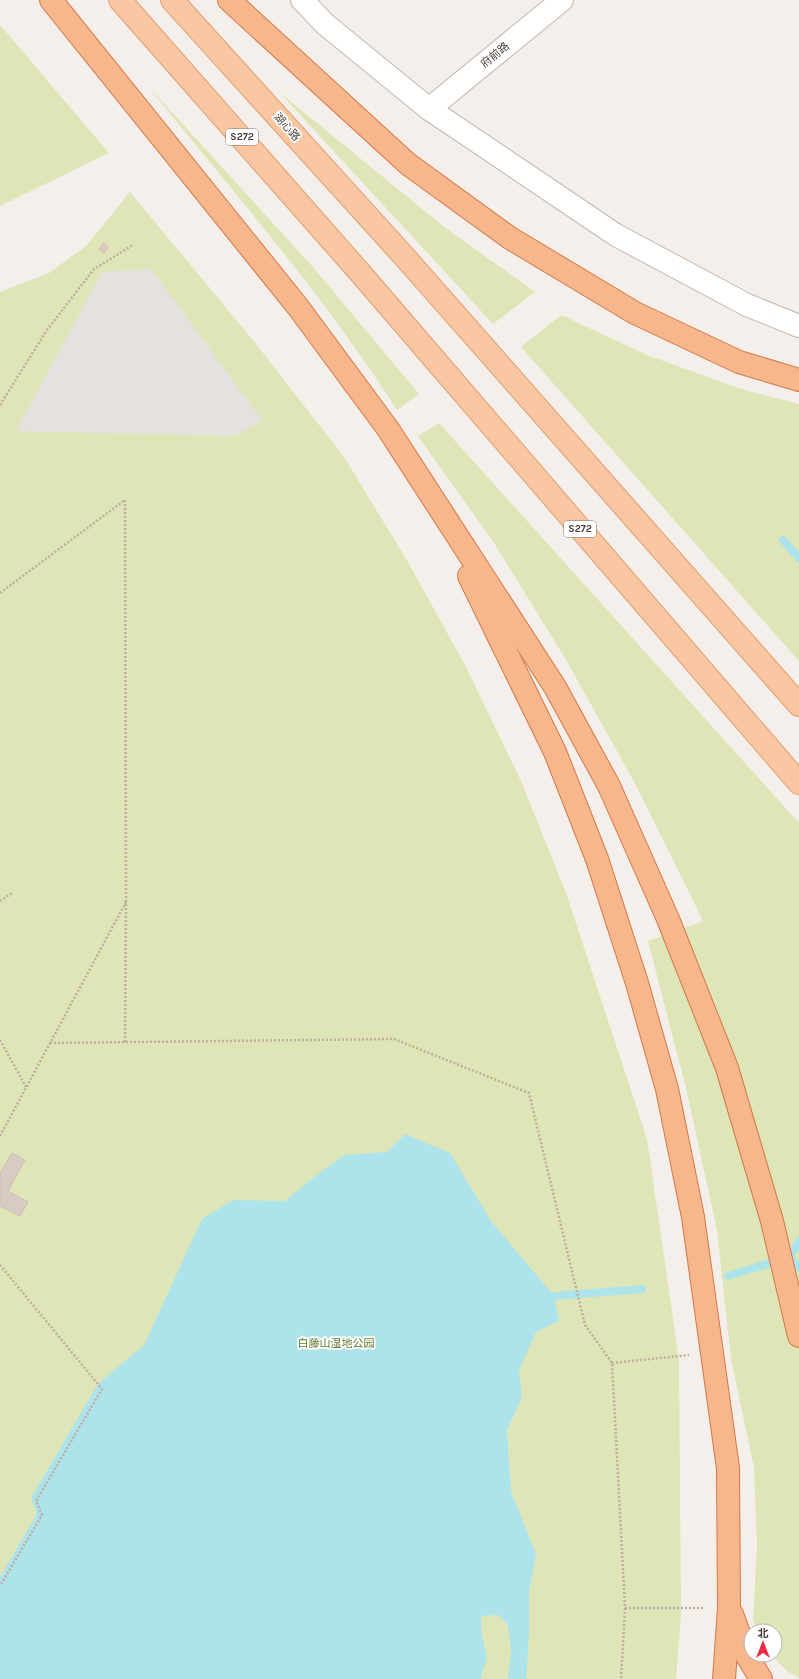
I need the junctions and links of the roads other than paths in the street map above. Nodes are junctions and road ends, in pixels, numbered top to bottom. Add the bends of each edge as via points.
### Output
1 (51, 0) edge
2 (120, 0) edge
3 (172, 0) edge
4 (229, 0) edge
5 (302, 0) edge
6 (562, 0) edge
7 (429, 109) junction
8 (799, 326) edge
9 (739, 362) junction
10 (799, 380) edge
11 (799, 392) edge
12 (428, 490) junction
13 (799, 705) edge
14 (799, 783) edge
15 (799, 1336) edge
16 (729, 1608) junction
17 (724, 1679) edge
18 (761, 1679) edge

1 - 12 highway via 298,308 388,429
2 - 14 main road, S272 via 362,275
3 - 13 main road, 湖心路 via 402,254
4 - 9 highway via 408,164 510,238 635,313
5 - 7 street via 325,24
6 - 7 street, 府前路
7 - 8 street via 616,235 747,305
9 - 10 highway
9 - 11 highway
12 - 15 highway via 555,687 609,786 668,919 727,1068 772,1221
12 - 16 highway via 555,752 600,867 667,1089 693,1217 728,1468
16 - 17 highway
16 - 18 highway via 747,1656

